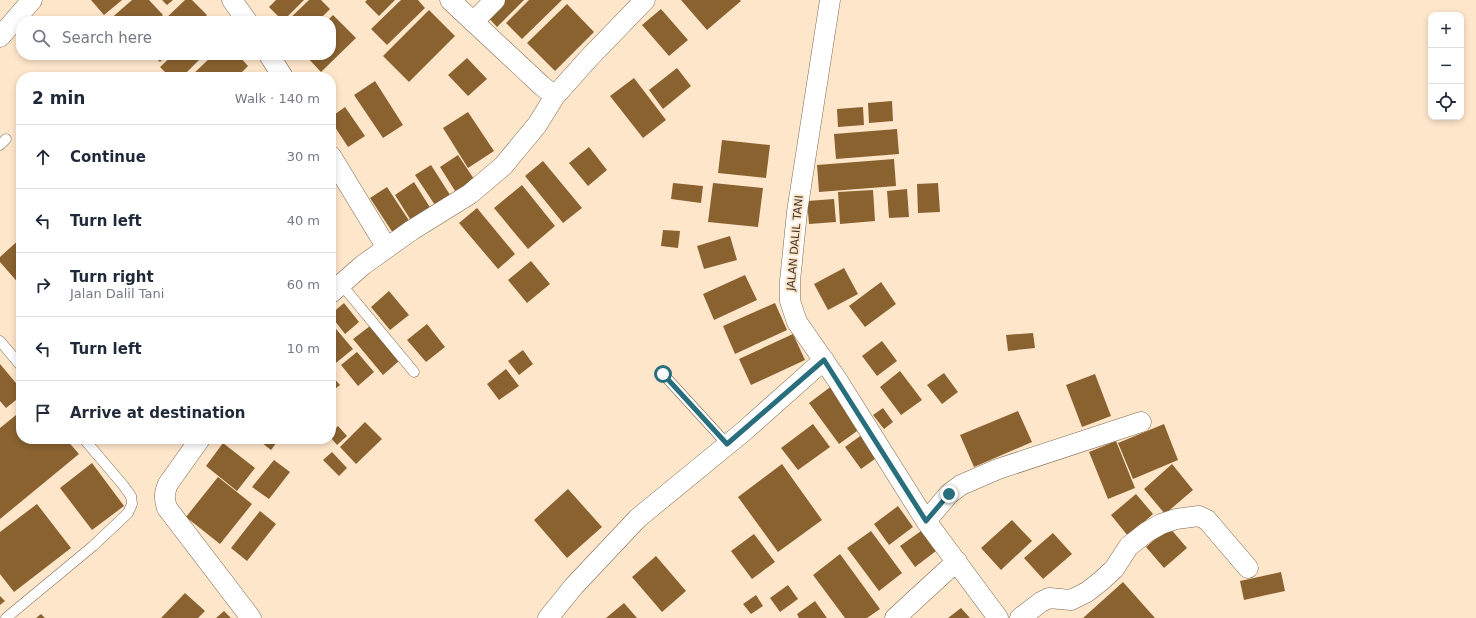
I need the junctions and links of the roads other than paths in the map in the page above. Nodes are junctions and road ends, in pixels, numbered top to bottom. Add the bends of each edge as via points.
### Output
1 (32, 0) edge
2 (232, 0) edge
3 (450, 0) edge
4 (495, 0) edge
5 (645, 0) edge
6 (830, 0) edge
7 (18, 16) edge
8 (243, 16) edge
9 (16, 18) edge
10 (473, 22) junction
11 (0, 37) edge
12 (273, 60) edge
13 (280, 72) edge
14 (555, 96) junction
15 (336, 164) edge
16 (387, 248) junction
17 (336, 288) edge
18 (0, 342) edge
19 (16, 360) edge
20 (824, 360) junction
21 (414, 372) dead end
22 (663, 374) dead end
23 (1142, 422) dead end
24 (88, 444) edge
25 (196, 444) edge
26 (727, 444) junction
27 (926, 521) junction
28 (956, 562) junction
29 (1248, 568) dead end
30 (6, 618) edge
31 (251, 618) edge
32 (548, 618) edge
33 (895, 618) edge
34 (998, 618) edge
35 (1020, 618) edge

1 - 7 street
2 - 8 street
3 - 10 street
4 - 10 street
5 - 14 street
6 - 20 street, JALAN DALIL TANI via 797,212 790,281 790,301 797,322
9 - 11 street
10 - 14 street
12 - 13 street
14 - 16 street via 537,124 503,166 470,194
15 - 16 street
16 - 17 street
17 - 21 lane
18 - 19 lane
20 - 26 street
20 - 27 street, JALAN DALIL TANI
22 - 26 lane
23 - 27 street via 998,469 961,485 949,494
24 - 30 lane via 131,496 132,504 128,513 93,546
25 - 31 street via 168,484 164,499 167,508
26 - 32 street via 638,518 574,586
27 - 28 street, JALAN DALIL TANI
28 - 33 street
28 - 34 street, JALAN DALIL TANI
29 - 35 street via 1207,520 1200,516 1176,519 1161,524 1135,541 1114,569 1087,592 1071,600 1048,598

